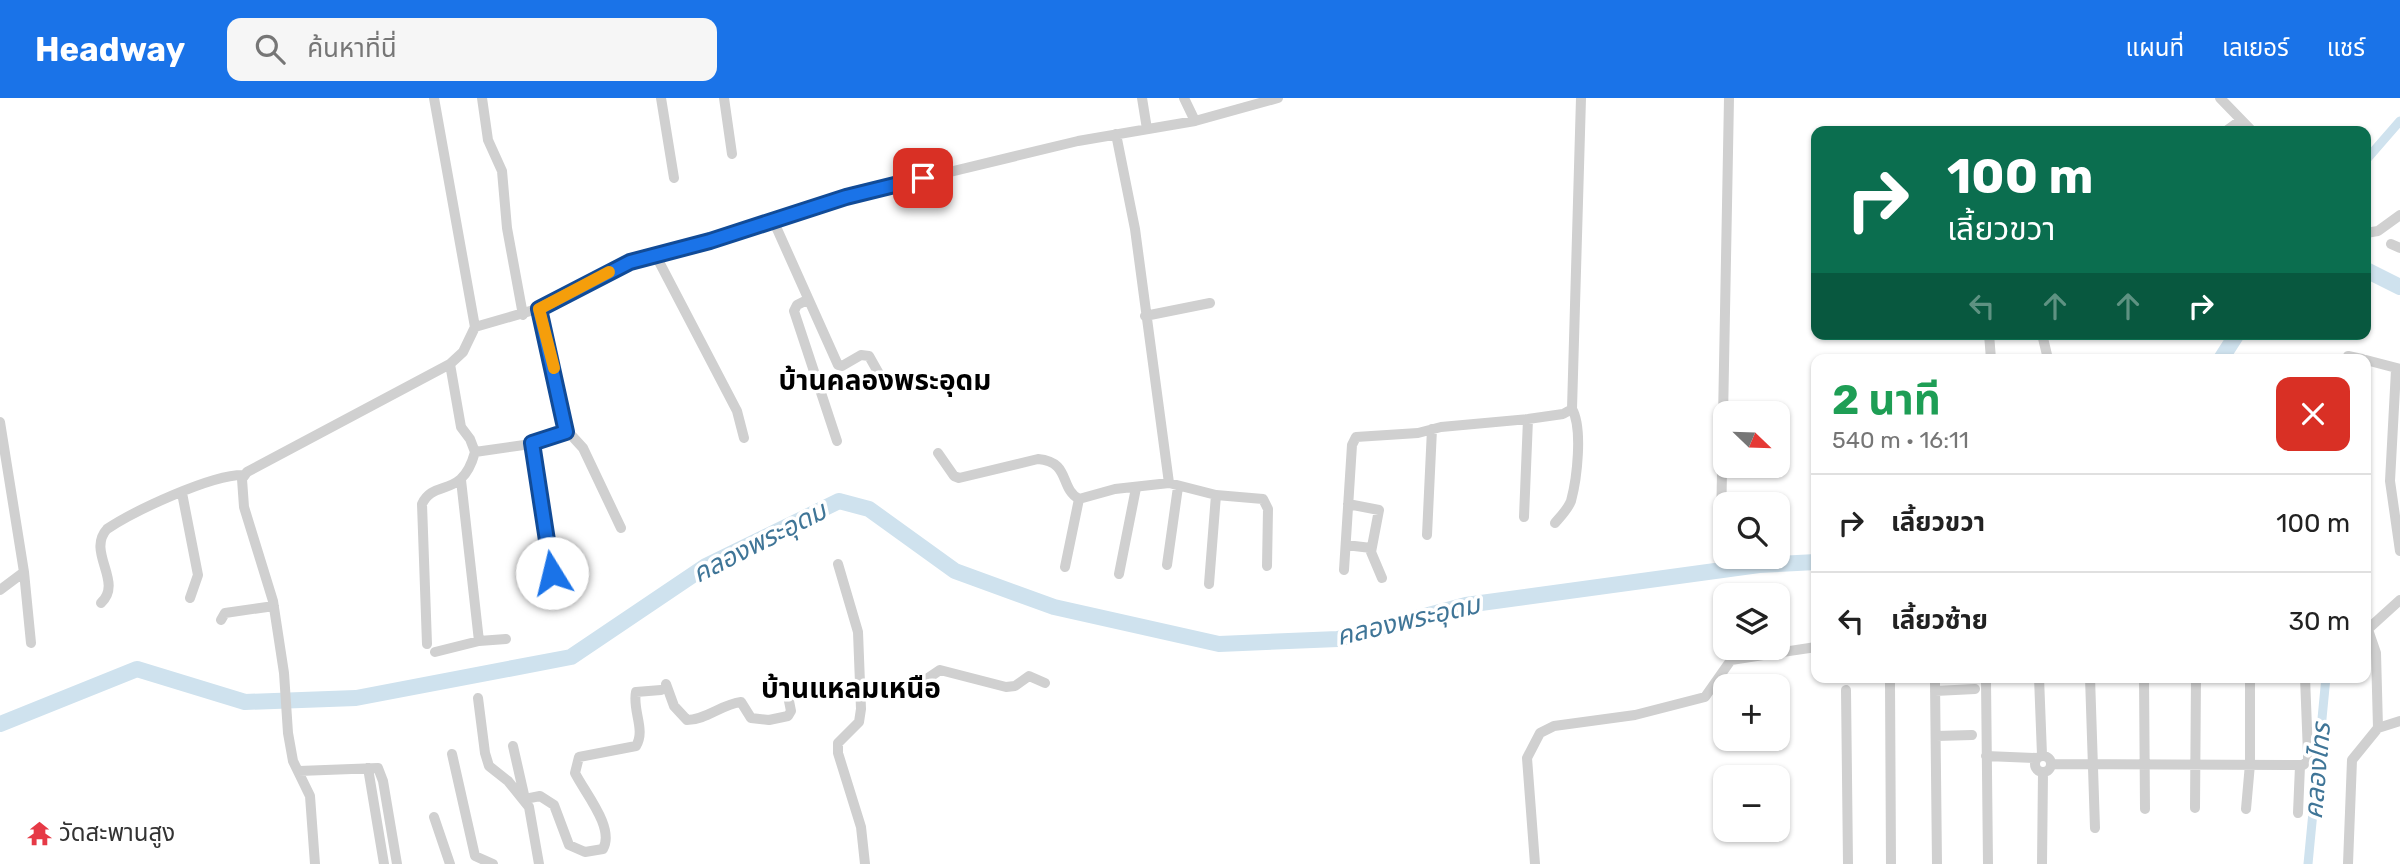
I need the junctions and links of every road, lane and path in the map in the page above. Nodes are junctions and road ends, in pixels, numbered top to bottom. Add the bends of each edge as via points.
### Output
1 (434, 98) edge
2 (482, 98) edge
3 (662, 98) edge
4 (724, 98) edge
5 (1142, 98) edge
6 (1184, 98) edge
7 (1278, 98) edge
8 (1581, 98) edge
9 (1729, 98) edge
10 (2220, 98) edge
11 (2241, 120) junction
12 (1195, 121) junction
13 (2233, 126) edge
14 (2247, 126) edge
15 (1147, 130) junction
16 (1116, 134) junction
17 (732, 154) dead end
18 (674, 178) dead end
19 (2400, 215) edge
20 (774, 220) junction
21 (2371, 232) edge
22 (655, 254) junction
23 (807, 300) junction
24 (1210, 303) dead end
25 (539, 309) junction
26 (523, 314) junction
27 (1145, 316) junction
28 (475, 327) junction
29 (2371, 361) edge
30 (450, 364) junction
31 (2398, 370) edge
32 (887, 388) dead end
33 (1572, 409) junction
34 (1528, 419) junction
35 (0, 422) edge
36 (1433, 429) junction
37 (566, 432) junction
38 (744, 438) dead end
39 (837, 441) dead end
40 (532, 443) junction
41 (475, 452) junction
42 (938, 453) dead end
43 (244, 475) junction
44 (461, 480) junction
45 (1173, 485) junction
46 (1136, 488) junction
47 (1722, 492) edge
48 (182, 493) junction
49 (1216, 495) junction
50 (1079, 499) junction
51 (1348, 504) junction
52 (1524, 517) dead end
53 (1555, 523) dead end
54 (621, 528) dead end
55 (1427, 535) dead end
56 (1346, 545) junction
57 (1371, 548) junction
58 (2400, 551) edge
59 (838, 564) dead end
60 (1167, 565) dead end
61 (1267, 566) dead end
62 (1065, 567) dead end
63 (1344, 569) dead end
64 (24, 572) junction
65 (552, 573) dead end
66 (1119, 574) dead end
67 (1382, 578) dead end
68 (1209, 584) dead end
69 (0, 590) edge
70 (190, 598) dead end
71 (2400, 600) edge
72 (102, 603) dead end
73 (274, 606) junction
74 (221, 620) dead end
75 (2371, 624) edge
76 (506, 639) dead end
77 (2371, 639) edge
78 (479, 641) junction
79 (31, 643) dead end
80 (1811, 648) edge
81 (1045, 683) dead end
82 (1890, 683) edge
83 (1952, 683) edge
84 (1986, 683) edge
85 (2039, 683) edge
86 (2090, 683) edge
87 (2144, 683) edge
88 (2196, 683) edge
89 (2250, 683) edge
90 (2305, 683) edge
91 (1975, 689) dead end
92 (1846, 690) dead end
93 (1953, 690) junction
94 (859, 694) junction
95 (478, 698) dead end
96 (2400, 721) edge
97 (2378, 728) junction
98 (1972, 735) dead end
99 (1936, 736) junction
100 (513, 746) dead end
101 (452, 754) dead end
102 (1986, 756) junction
103 (2040, 757) junction
104 (2092, 764) junction
105 (2250, 764) junction
106 (2146, 765) junction
107 (2195, 765) junction
108 (2300, 766) junction
109 (368, 768) junction
110 (2047, 768) junction
111 (299, 771) junction
112 (525, 799) junction
113 (2195, 808) dead end
114 (2145, 809) dead end
115 (2246, 809) dead end
116 (2298, 813) dead end
117 (434, 817) dead end
118 (2095, 828) dead end
119 (315, 864) edge
120 (384, 864) edge
121 (397, 864) edge
122 (450, 864) edge
123 (493, 864) edge
124 (539, 864) edge
125 (865, 864) edge
126 (1535, 864) edge
127 (1849, 864) edge
128 (1891, 864) edge
129 (1937, 864) edge
130 (1988, 864) edge
131 (2042, 864) edge
132 (2348, 864) edge

1 - 28 street
2 - 26 street via 488,141 502,171
3 - 18 street
4 - 17 street
5 - 15 street
6 - 12 street
7 - 12 street
8 - 33 street
9 - 47 street
10 - 11 street
11 - 13 street
11 - 14 street
12 - 15 street
15 - 16 street
16 - 20 street via 846,197
16 - 27 street via 1135,229
19 - 21 street
20 - 22 street
20 - 23 street
22 - 25 street via 603,274
22 - 38 street via 737,411
23 - 32 street via 838,365 869,356
23 - 39 street via 794,311
24 - 27 street
25 - 26 street
25 - 37 street
26 - 28 street
27 - 45 street
28 - 30 street via 463,352
29 - 31 street
30 - 41 street via 461,427
30 - 43 street
31 - 58 street via 2390,481
33 - 34 street
33 - 53 street via 1578,428 1571,499
34 - 36 street
34 - 52 street
35 - 64 street
36 - 51 street via 1356,437
36 - 55 street
37 - 40 street
37 - 54 street via 583,448
40 - 41 street
40 - 65 street
41 - 44 street via 471,468
42 - 50 street via 959,478 1038,459 1051,461
43 - 48 street via 224,477
43 - 73 street via 241,494
44 - 78 street
44 - 78 street via 433,492 422,503 431,648
45 - 46 street
45 - 49 street
45 - 60 street
46 - 50 street
46 - 66 street
48 - 70 street via 198,575
48 - 72 street via 119,521 100,537 109,588
49 - 61 street via 1265,501
49 - 68 street
50 - 62 street
51 - 56 street
51 - 57 street via 1379,510
56 - 57 street
56 - 63 street
57 - 67 street
59 - 94 street via 859,632
64 - 69 street
64 - 79 street
71 - 75 street
73 - 74 street via 225,613
73 - 111 street via 288,733
76 - 78 street
77 - 97 street via 2376,653
80 - 126 street via 1731,660 1705,697 1635,715 1554,726 1540,733 1527,758
81 - 94 street via 1029,676 1006,687 940,670 915,687
82 - 128 street
83 - 93 street
84 - 102 street
85 - 103 street
86 - 104 street
87 - 106 street
88 - 107 street
89 - 105 street
90 - 108 street via 2308,761
91 - 93 street
92 - 127 street
93 - 99 street via 1935,686
94 - 112 street via 795,691 788,695 790,714 783,717 751,718 741,702 690,720 674,706 664,687 636,692 640,735 636,746 579,757 576,763 575,773 605,829 603,849 585,852 569,845 554,805 540,796
94 - 125 street via 859,722 843,735 838,753 862,827
95 - 112 street via 489,766
96 - 97 street
97 - 132 street via 2352,760
98 - 99 street
99 - 129 street
100 - 112 street
101 - 123 street via 473,850 478,858
102 - 103 street
102 - 130 street
103 - 110 street via 2049,758
104 - 106 street
104 - 110 street
104 - 118 street
105 - 107 street
105 - 108 street
105 - 115 street
106 - 107 street
106 - 114 street
107 - 113 street
108 - 116 street
109 - 111 street
109 - 120 street
109 - 121 street via 380,770
110 - 131 street
111 - 119 street via 310,796
112 - 124 street
117 - 122 street

